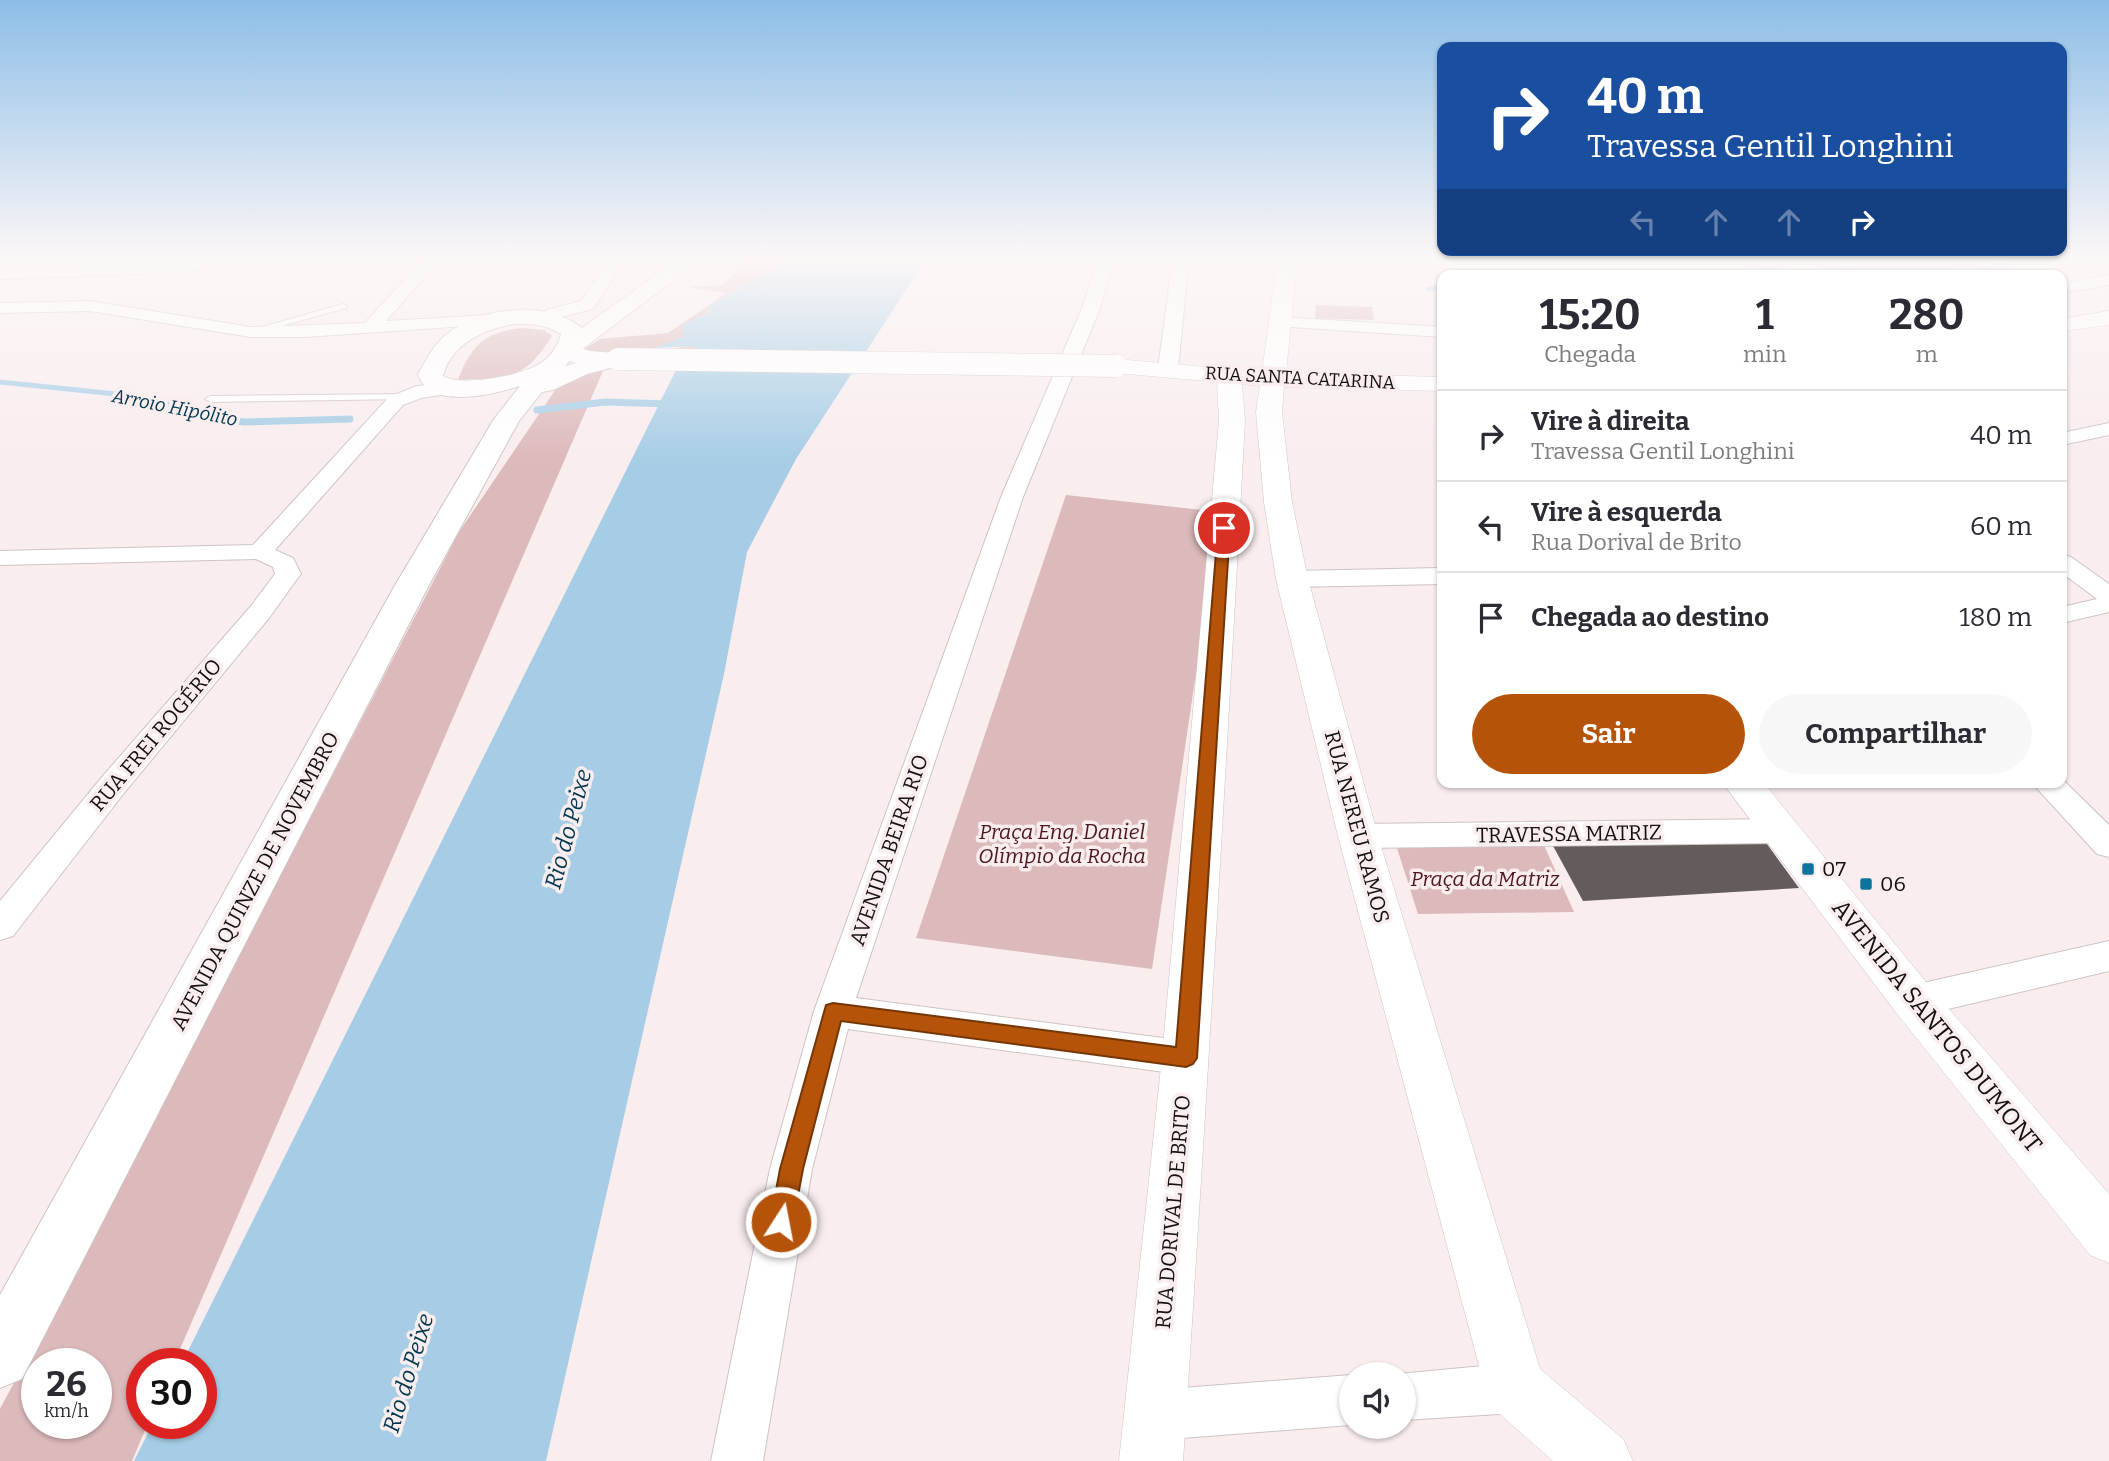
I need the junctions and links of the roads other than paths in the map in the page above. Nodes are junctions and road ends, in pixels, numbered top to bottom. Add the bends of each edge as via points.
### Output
1 (209, 325) edge
2 (275, 325) edge
3 (373, 325) edge
4 (472, 325) edge
5 (563, 325) edge
6 (602, 325) edge
7 (1084, 325) edge
8 (1173, 325) edge
9 (1281, 325) edge
10 (1333, 325) edge
11 (370, 328) junction
12 (452, 331) junction
13 (251, 332) junction
14 (1437, 332) edge
15 (568, 349) junction
16 (612, 359) junction
17 (1168, 369) junction
18 (547, 370) junction
19 (1229, 376) junction
20 (1272, 380) junction
21 (1431, 385) edge
22 (447, 388) junction
23 (404, 397) junction
24 (501, 398) junction
25 (210, 400) dead end
26 (2109, 429) edge
27 (2067, 438) edge
28 (260, 552) junction
29 (50, 557) junction
30 (0, 558) edge
31 (0, 566) edge
32 (2067, 566) edge
33 (1437, 576) edge
34 (1292, 579) junction
35 (2109, 597) edge
36 (2109, 604) edge
37 (2067, 614) edge
38 (1746, 788) edge
39 (2052, 788) edge
40 (1780, 831) junction
41 (1358, 836) junction
42 (2109, 845) edge
43 (0, 926) edge
44 (2109, 956) edge
45 (1914, 1001) junction
46 (833, 1011) junction
47 (1186, 1058) junction
48 (2109, 1236) edge
49 (0, 1357) edge
50 (1515, 1388) junction
51 (1416, 1395) edge
52 (1339, 1402) edge
53 (1154, 1438) edge
54 (737, 1461) edge
55 (1601, 1461) edge

1 - 13 street
2 - 13 lane
3 - 11 street
4 - 12 main road
5 - 15 main road via 573,332
6 - 15 main road, AVENIDA QUINZE DE NOVEMBRO
7 - 46 street, AVENIDA BEIRA RIO via 1012,498
8 - 17 street
9 - 20 street, RUA NEREU RAMOS
10 - 14 street
11 - 12 street
11 - 13 street
12 - 22 main road via 430,374
15 - 16 street via 586,358
15 - 18 main road, AVENIDA QUINZE DE NOVEMBRO
16 - 17 street, RUA SANTA CATARINA, bridge
16 - 18 street
16 - 24 main road
17 - 19 street, RUA SANTA CATARINA
18 - 24 main road, AVENIDA QUINZE DE NOVEMBRO
19 - 20 street, RUA SANTA CATARINA
19 - 47 street, RUA DORIVAL DE BRITO via 1232,421
20 - 21 street, RUA SANTA CATARINA
20 - 34 street, RUA NEREU RAMOS via 1269,412
22 - 23 street
22 - 24 main road
23 - 25 lane
23 - 28 street via 390,406
24 - 49 main road, AVENIDA QUINZE DE NOVEMBRO via 411,587
26 - 27 street
28 - 29 street
28 - 43 street, RUA FREI ROGÉRIO via 284,563 288,574 279,587
29 - 30 street
29 - 31 street
32 - 35 street
33 - 34 street
34 - 41 street, RUA NEREU RAMOS
36 - 37 street
38 - 40 street, AVENIDA SANTOS DUMONT
39 - 42 street
40 - 41 street, TRAVESSA MATRIZ
40 - 45 street, AVENIDA SANTOS DUMONT
41 - 50 street, RUA NEREU RAMOS
44 - 45 street
45 - 48 street, AVENIDA SANTOS DUMONT
46 - 47 street
46 - 54 street, AVENIDA BEIRA RIO via 791,1169
47 - 53 street, RUA DORIVAL DE BRITO
50 - 51 street
50 - 55 street
52 - 53 street

